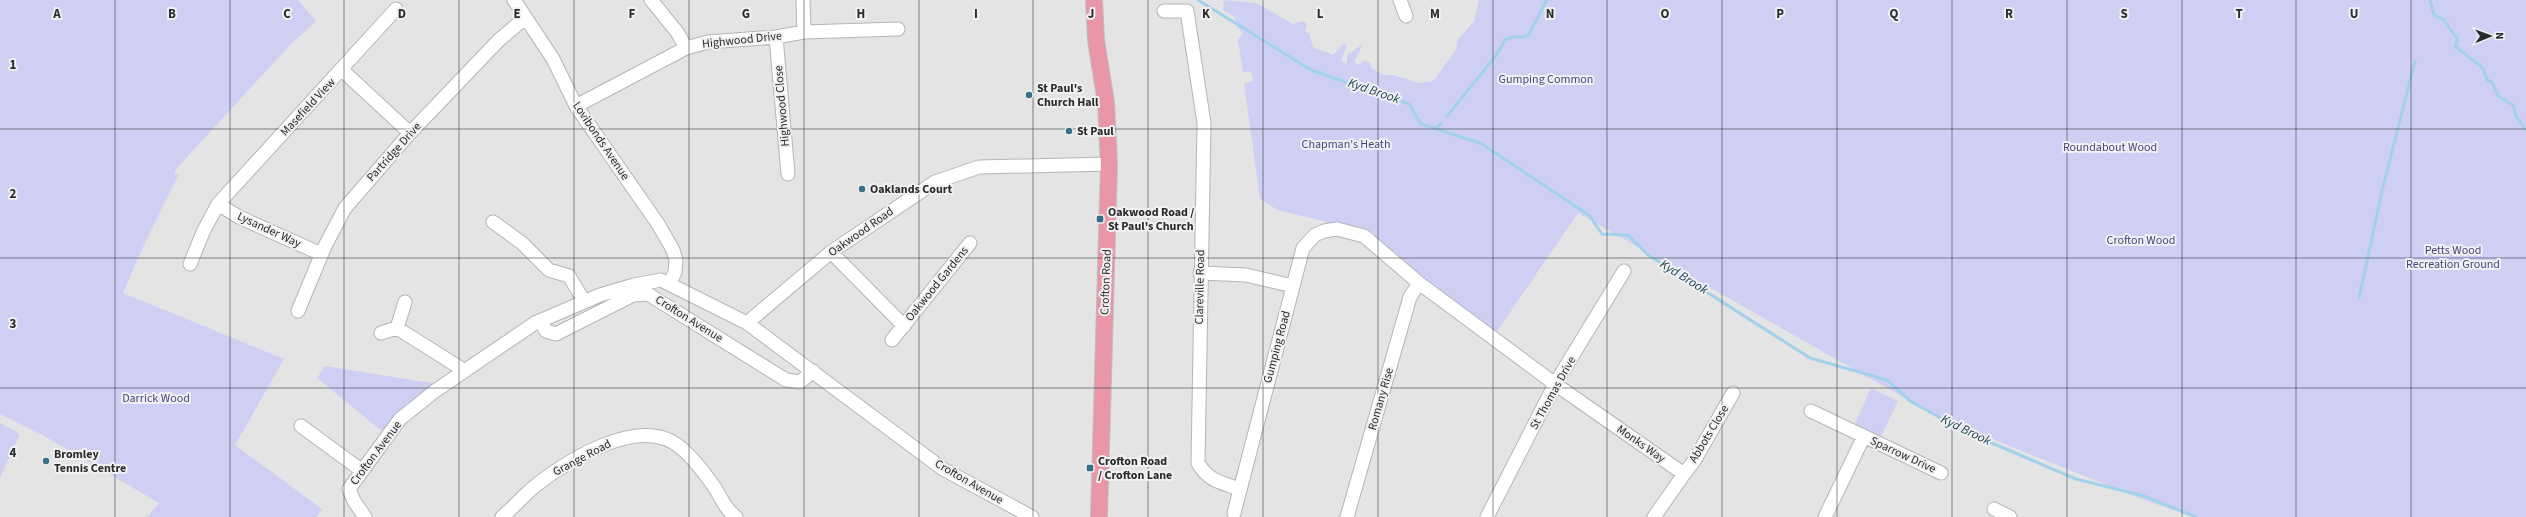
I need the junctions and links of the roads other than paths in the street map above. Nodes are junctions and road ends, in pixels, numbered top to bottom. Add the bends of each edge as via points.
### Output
1 (514, 0) edge
2 (651, 0) edge
3 (803, 0) edge
4 (1094, 0) edge
5 (1400, 0) edge
6 (396, 9) dead end
7 (1164, 11) dead end
8 (1406, 16) dead end
9 (525, 18) junction
10 (898, 29) dead end
11 (804, 32) junction
12 (776, 37) junction
13 (686, 48) junction
14 (342, 70) junction
15 (576, 106) junction
16 (410, 133) junction
17 (1109, 164) junction
18 (788, 174) dead end
19 (218, 204) junction
20 (493, 222) dead end
21 (970, 243) dead end
22 (831, 252) junction
23 (321, 254) junction
24 (190, 264) dead end
25 (1624, 271) dead end
26 (1200, 273) junction
27 (670, 282) junction
28 (1419, 283) junction
29 (1293, 286) junction
30 (584, 301) junction
31 (405, 302) dead end
32 (298, 311) dead end
33 (541, 321) junction
34 (747, 323) junction
35 (904, 326) junction
36 (397, 328) junction
37 (381, 333) dead end
38 (892, 340) dead end
39 (465, 371) junction
40 (813, 371) junction
41 (1555, 384) junction
42 (1733, 393) dead end
43 (1811, 411) dead end
44 (301, 426) dead end
45 (1864, 436) junction
46 (361, 470) junction
47 (1942, 473) dead end
48 (1684, 474) junction
49 (1240, 489) junction
50 (1994, 509) dead end
51 (1234, 513) dead end
52 (730, 515) edge
53 (1828, 516) edge
54 (365, 517) edge
55 (502, 517) edge
56 (1032, 517) edge
57 (1099, 517) edge
58 (1347, 517) edge
59 (1487, 517) edge
60 (1654, 517) edge
61 (2010, 517) edge

1 - 9 street, Lovibonds Avenue
2 - 13 street via 677,32
3 - 11 street
4 - 17 main road, Crofton Road via 1096,40 1106,103
5 - 8 street
6 - 14 street, Masefield View
7 - 26 street, Clareville Road via 1187,11 1204,123
9 - 15 street, Lovibonds Avenue via 553,58
9 - 16 street, Partridge Drive via 499,40
10 - 11 street, Highwood Drive
11 - 12 street, Highwood Drive
12 - 13 street, Highwood Drive via 708,42
12 - 18 street, Highwood Close
13 - 15 street, Highwood Drive
14 - 16 street
14 - 19 street, Masefield View
15 - 27 street, Lovibonds Avenue via 658,224 673,250 676,260 675,272
16 - 23 street, Partridge Drive via 345,208
17 - 22 street, Oakwood Road via 979,167 935,182
17 - 57 main road, Crofton Road
19 - 23 street, Lysander Way via 239,217
19 - 24 street, Masefield View
20 - 30 street via 522,243 549,270 569,276
21 - 35 street, Oakwood Gardens
22 - 34 street, Oakwood Road
22 - 35 street, Oakwood Gardens
23 - 32 street, Partridge Drive
25 - 41 street, St Thomas Drive
26 - 29 street via 1246,275
26 - 49 street, Clareville Road via 1198,464 1204,474 1214,481
27 - 30 street, Crofton Avenue via 647,282
27 - 34 street, Crofton Avenue
28 - 29 street, Gumping Road via 1364,236 1337,229 1315,235 1303,248
28 - 41 street
28 - 58 street, Romany Rise via 1410,297
29 - 49 street, Gumping Road
30 - 33 street, Crofton Avenue
31 - 36 street
33 - 39 street, Crofton Avenue
33 - 40 street, Crofton Avenue via 546,331 556,334 633,295 648,294 786,380 800,382
34 - 40 street, Crofton Avenue
35 - 38 street, Oakwood Gardens
36 - 37 street
36 - 39 street
39 - 46 street, Crofton Avenue via 400,419
40 - 56 street, Crofton Avenue via 943,469
41 - 48 street, Monks Way
41 - 59 street, St Thomas Drive
42 - 48 street, Abbots Close
43 - 45 street, Sparrow Drive
44 - 46 street
45 - 47 street, Sparrow Drive
45 - 53 street, Sparrow Drive
46 - 54 street, Crofton Avenue via 349,489
48 - 60 street
49 - 51 street, Gumping Road
50 - 61 street
52 - 55 street, Grange Road via 714,486 681,448 666,439 651,436 608,442 561,467 534,487

